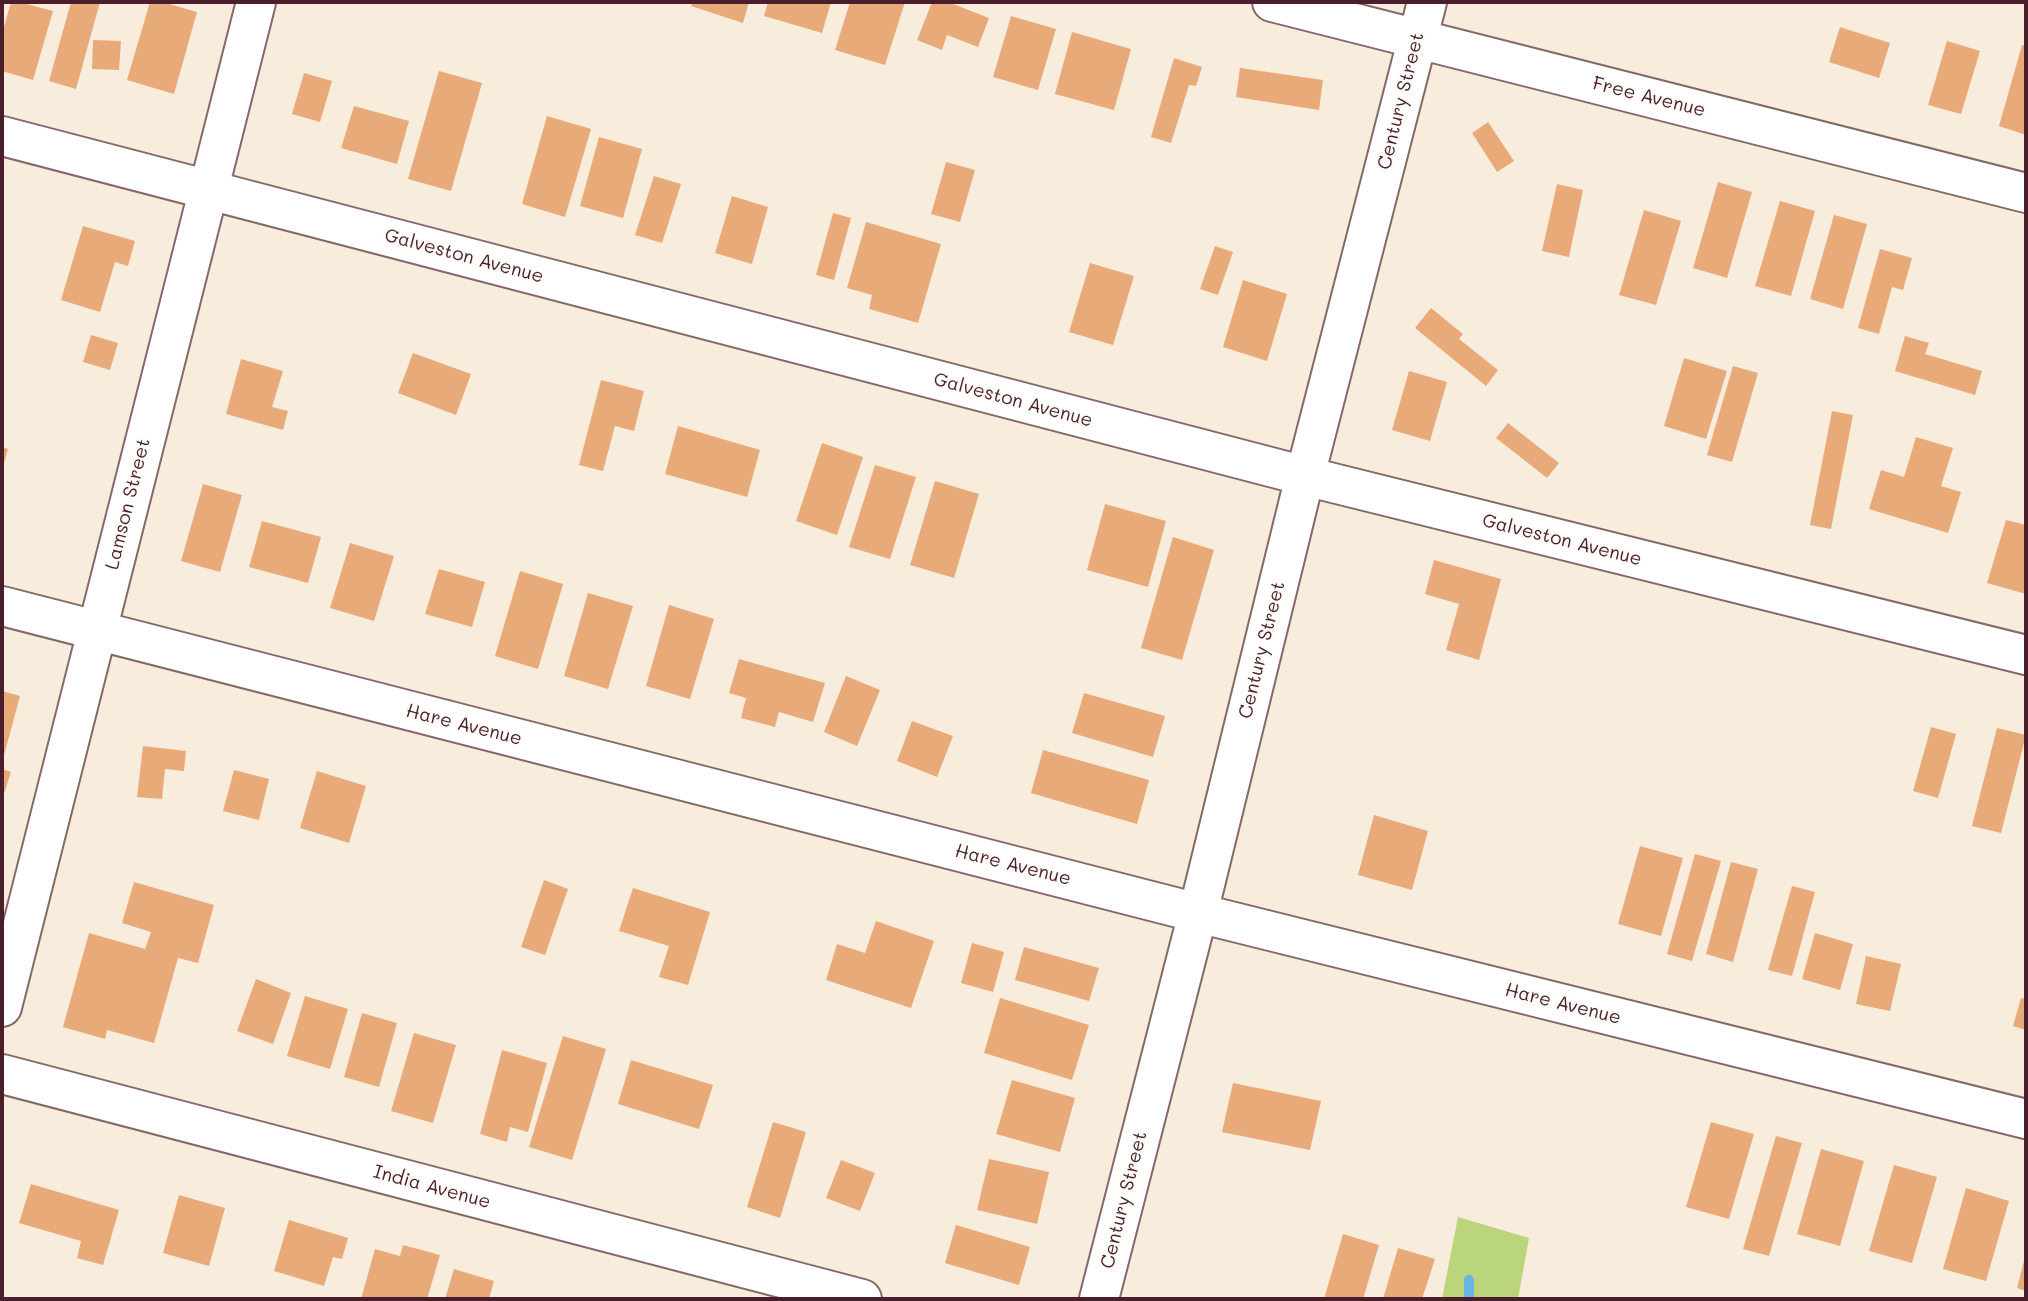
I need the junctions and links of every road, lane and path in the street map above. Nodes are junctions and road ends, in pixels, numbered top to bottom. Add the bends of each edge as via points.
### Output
1 (256, 2) edge
2 (1272, 2) edge
3 (1427, 2) edge
4 (1417, 39) junction
5 (2, 136) edge
6 (207, 188) junction
7 (2026, 193) edge
8 (1305, 476) junction
9 (2, 606) edge
10 (96, 631) junction
11 (2026, 655) edge
12 (1198, 913) junction
13 (2, 1007) edge
14 (2, 1074) edge
15 (2026, 1119) edge
16 (862, 1299) edge
17 (1099, 1299) edge

1 - 6 street, Lamson Street
2 - 4 street, Free Avenue
3 - 4 street, Century Street
4 - 7 street, Free Avenue
4 - 8 street, Century Street
5 - 6 street, Galveston Avenue
6 - 8 street, Galveston Avenue
6 - 10 street, Lamson Street
8 - 11 street, Galveston Avenue
8 - 12 street, Century Street
9 - 10 street, Hare Avenue
10 - 12 street, Hare Avenue
10 - 13 street, Lamson Street
12 - 15 street, Hare Avenue
12 - 17 street, Century Street
14 - 16 street, India Avenue

